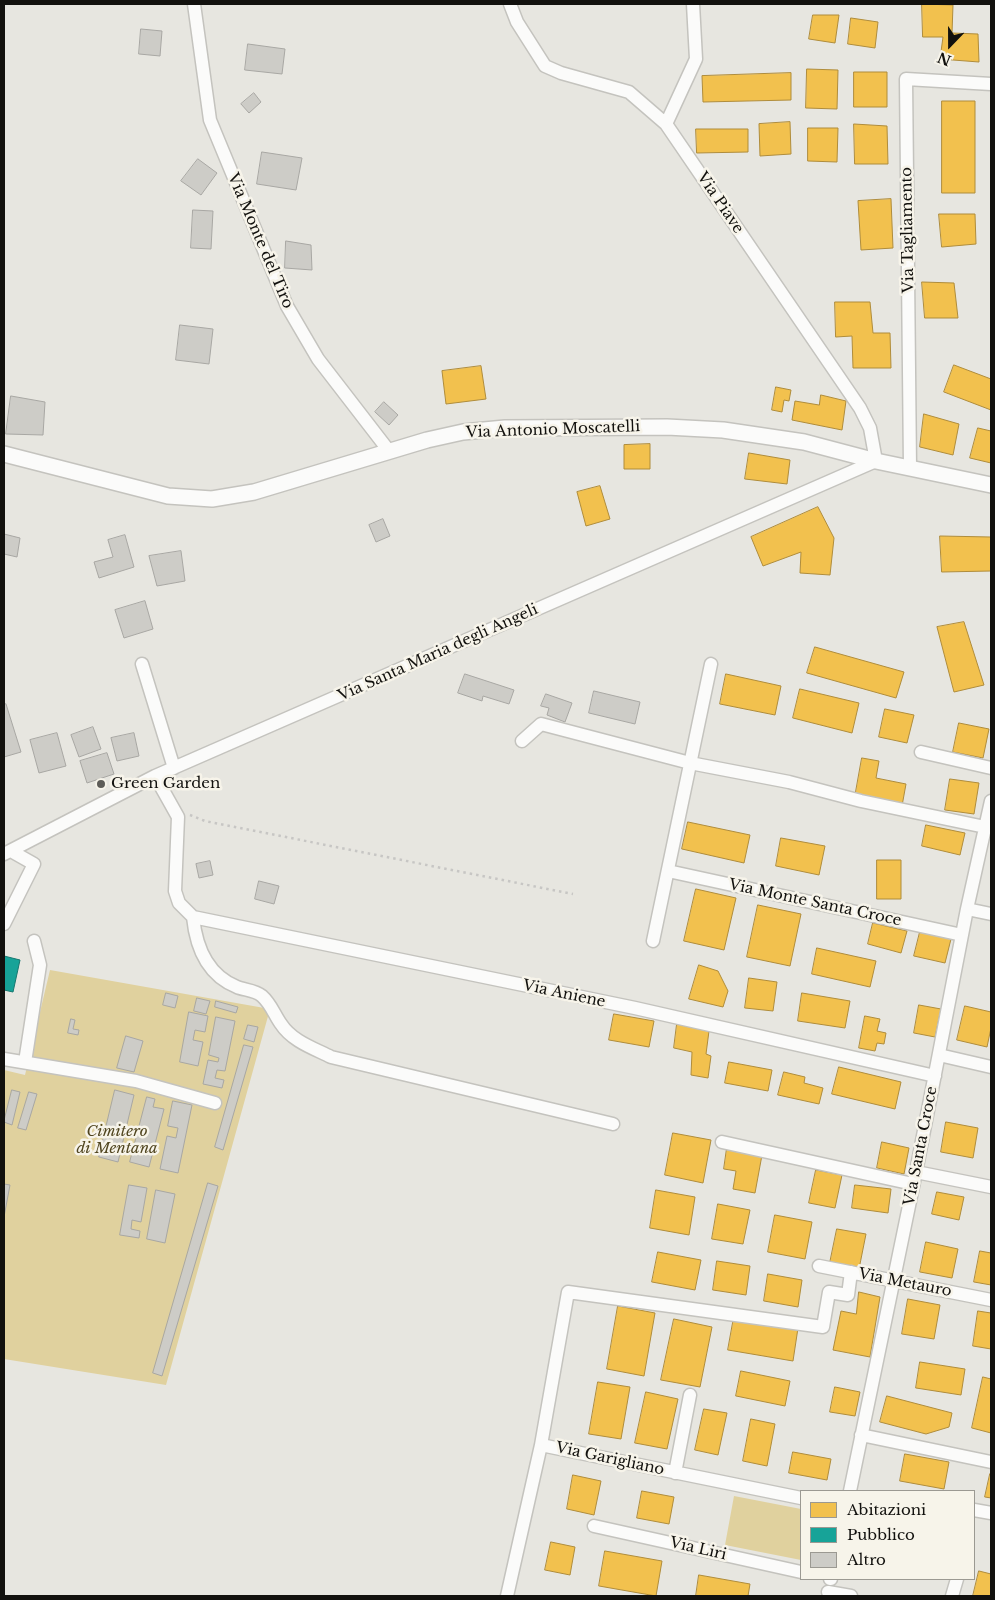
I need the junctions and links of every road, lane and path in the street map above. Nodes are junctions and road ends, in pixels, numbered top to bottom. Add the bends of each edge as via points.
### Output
1 (194, 4) edge
2 (510, 4) edge
3 (693, 4) edge
4 (991, 84) edge
5 (666, 124) junction
6 (389, 451) junction
7 (4, 454) edge
8 (876, 461) junction
9 (910, 467) junction
10 (991, 485) edge
11 (142, 664) dead end
12 (711, 664) dead end
13 (522, 741) dead end
14 (921, 752) dead end
15 (690, 763) junction
16 (174, 768) junction
17 (991, 768) edge
18 (155, 776) junction
19 (991, 801) edge
20 (173, 808) junction
21 (985, 827) junction
22 (986, 851) edge
23 (7, 853) edge
24 (668, 871) junction
25 (573, 894) dead end
26 (967, 909) junction
27 (991, 914) edge
28 (193, 917) junction
29 (4, 924) edge
30 (962, 935) junction
31 (34, 941) dead end
32 (653, 941) dead end
33 (939, 1055) junction
34 (4, 1058) edge
35 (25, 1062) junction
36 (991, 1067) edge
37 (935, 1076) junction
38 (215, 1103) dead end
39 (614, 1124) dead end
40 (722, 1142) dead end
41 (915, 1178) junction
42 (991, 1187) edge
43 (819, 1266) dead end
44 (851, 1272) junction
45 (893, 1280) junction
46 (991, 1300) edge
47 (690, 1395) dead end
48 (861, 1435) junction
49 (541, 1445) junction
50 (991, 1462) edge
51 (675, 1473) junction
52 (850, 1490) edge
53 (800, 1498) edge
54 (975, 1510) edge
55 (991, 1513) edge
56 (594, 1526) dead end
57 (800, 1572) edge
58 (957, 1580) edge
59 (830, 1585) edge
60 (507, 1596) edge
61 (851, 1596) edge
62 (952, 1596) edge

1 - 6 street, Via Monte del Tiro via 210,120 287,306 318,359
2 - 5 street, Via Piave via 517,22 545,66 629,92
3 - 5 street via 696,59
4 - 9 street, Via Tagliamento via 906,79
5 - 8 street, Via Piave via 856,401 870,428
6 - 7 street, Via Antonio Moscatelli via 254,492 204,499 168,496
6 - 8 street, Via Antonio Moscatelli via 446,435 487,430 666,427 723,430 779,438
8 - 9 street, Via Antonio Moscatelli
8 - 16 street, Via Santa Maria degli Angeli
9 - 10 street, Via Antonio Moscatelli
11 - 16 street
12 - 15 street
13 - 15 street via 541,724
14 - 17 street
15 - 21 street
15 - 24 street
16 - 18 street, Via Santa Maria degli Angeli
18 - 20 street
18 - 23 street, Via Santa Maria degli Angeli
19 - 21 street, Via Santa Croce
20 - 25 path via 205,821
20 - 28 street via 178,817 175,891 179,903
21 - 22 street, Via Santa Croce
22 - 26 street, Via Santa Croce
23 - 29 street via 34,864
24 - 30 street, Via Monte Santa Croce
24 - 32 street
26 - 27 street
26 - 30 street, Via Santa Croce
28 - 37 street, Via Aniene via 635,1008
28 - 39 street via 195,937 210,967 222,981 259,993 270,1003 280,1024 292,1037 323,1053
30 - 33 street, Via Santa Croce
31 - 35 street via 40,965
33 - 36 street
33 - 37 street, Via Santa Croce
34 - 35 street
35 - 38 street via 136,1081
37 - 41 street, Via Santa Croce
40 - 41 street
41 - 42 street
41 - 45 street, Via Santa Croce
43 - 44 street, Via Metauro
44 - 45 street, Via Metauro
44 - 49 street via 848,1295 829,1292 823,1327 568,1292
45 - 46 street, Via Metauro
45 - 48 street, Via Santa Croce
47 - 51 street
48 - 50 street
48 - 52 street, Via Santa Croce
49 - 51 street, Via Garigliano
49 - 60 street, Via Garigliano
51 - 53 street, Via Garigliano
54 - 55 street
56 - 57 street, Via Liri
58 - 62 street
59 - 61 street

